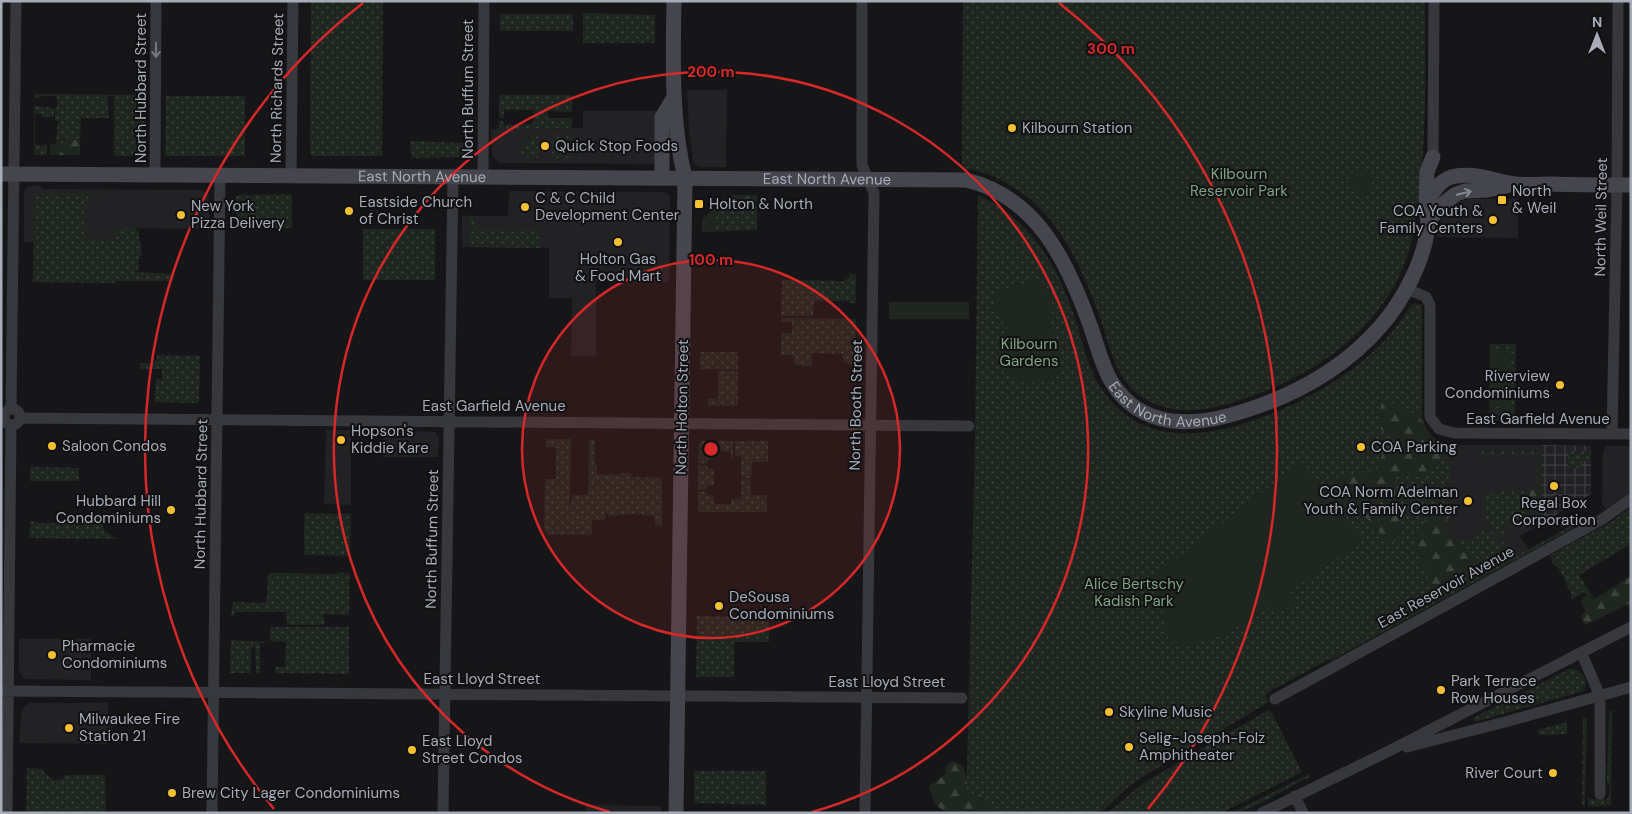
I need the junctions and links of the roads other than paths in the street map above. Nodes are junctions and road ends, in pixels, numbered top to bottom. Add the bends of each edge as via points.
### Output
1 (16, 1) edge
2 (156, 1) edge
3 (293, 1) edge
4 (484, 1) edge
5 (674, 1) edge
6 (862, 1) edge
7 (1434, 1) edge
8 (1618, 1) edge
9 (674, 97) junction
10 (1433, 157) junction
11 (8, 174) edge
12 (155, 176) junction
13 (220, 176) junction
14 (291, 176) junction
15 (453, 176) junction
16 (483, 176) junction
17 (662, 178) junction
18 (685, 178) junction
19 (1447, 178) junction
20 (868, 179) junction
21 (1515, 184) junction
22 (1624, 185) edge
23 (1427, 216) junction
24 (1406, 289) junction
25 (9, 418) edge
26 (217, 420) junction
27 (449, 421) junction
28 (682, 423) junction
29 (871, 425) junction
30 (969, 426) dead end
31 (1612, 434) junction
32 (1631, 434) edge
33 (1631, 499) edge
34 (1631, 627) edge
35 (1581, 652) junction
36 (1631, 687) edge
37 (5, 691) edge
38 (214, 693) junction
39 (445, 694) junction
40 (677, 696) junction
41 (1600, 696) junction
42 (867, 697) junction
43 (962, 698) dead end
44 (1274, 699) dead end
45 (1389, 751) junction
46 (1600, 794) dead end
47 (1295, 796) junction
48 (7, 813) edge
49 (212, 813) edge
50 (444, 813) edge
51 (676, 813) edge
52 (865, 813) edge
53 (1262, 813) edge
54 (1303, 813) edge

1 - 11 street
2 -> 12 street, North Hubbard Street
3 - 14 street, North Richards Street
4 - 16 street, North Buffum Street
5 - 9 main road, North Holton Street
6 - 20 street, North Booth Street via 862,165
7 - 10 street
8 - 22 street, North Weil Street
9 - 17 main road via 662,117
9 - 18 main road, North Holton Street
10 - 19 main road
10 - 23 main road via 1427,172
11 - 12 main road, East North Avenue
11 - 25 street
12 - 13 main road, East North Avenue
13 - 14 main road, East North Avenue
13 - 26 street, North Hubbard Street
14 - 15 main road, East North Avenue
15 - 16 main road, East North Avenue
15 - 27 street, North Buffum Street
16 - 17 main road, East North Avenue
17 - 18 main road, East North Avenue
18 - 20 main road, East North Avenue
18 - 28 main road, North Holton Street
19 - 21 main road, East North Avenue via 1470,175
19 - 23 main road, East North Avenue via 1433,193
20 - 24 main road, East North Avenue via 966,180 999,192 1025,209 1045,233 1071,278 1111,382 1134,406 1172,422 1204,421 1235,414 1306,385 1372,337
20 - 29 street, North Booth Street via 874,193
21 - 22 main road, East North Avenue
23 -> 21 main road, East North Avenue via 1456,194
22 - 31 street, North Weil Street
23 - 24 main road, East North Avenue via 1421,254
24 - 31 street, East Garfield Avenue via 1426,297 1430,304 1430,417 1434,425 1444,432
25 - 26 street, East Garfield Avenue
25 - 37 street
26 - 27 street, East Garfield Avenue
26 - 38 street, North Hubbard Street
27 - 28 street, East Garfield Avenue
27 - 39 street, North Buffum Street
28 - 29 street, East Garfield Avenue
28 - 40 main road, North Holton Street
29 - 30 street, East Garfield Avenue
29 - 42 street, North Booth Street
31 - 32 street, East Garfield Avenue
33 - 44 street, East Reservoir Avenue via 1601,520
34 - 35 street
35 - 41 street
35 - 45 street
36 - 41 street
37 - 38 street, East Lloyd Street
37 - 48 street
38 - 39 street, East Lloyd Street
38 - 49 street, North Hubbard Street
39 - 40 street, East Lloyd Street
39 - 50 street, North Buffum Street
40 - 42 street, East Lloyd Street
40 - 51 main road, North Holton Street
41 - 45 street
41 - 46 street
42 - 43 street, East Lloyd Street
42 - 52 street, North Booth Street
45 - 47 street
47 - 53 street
47 - 54 street

